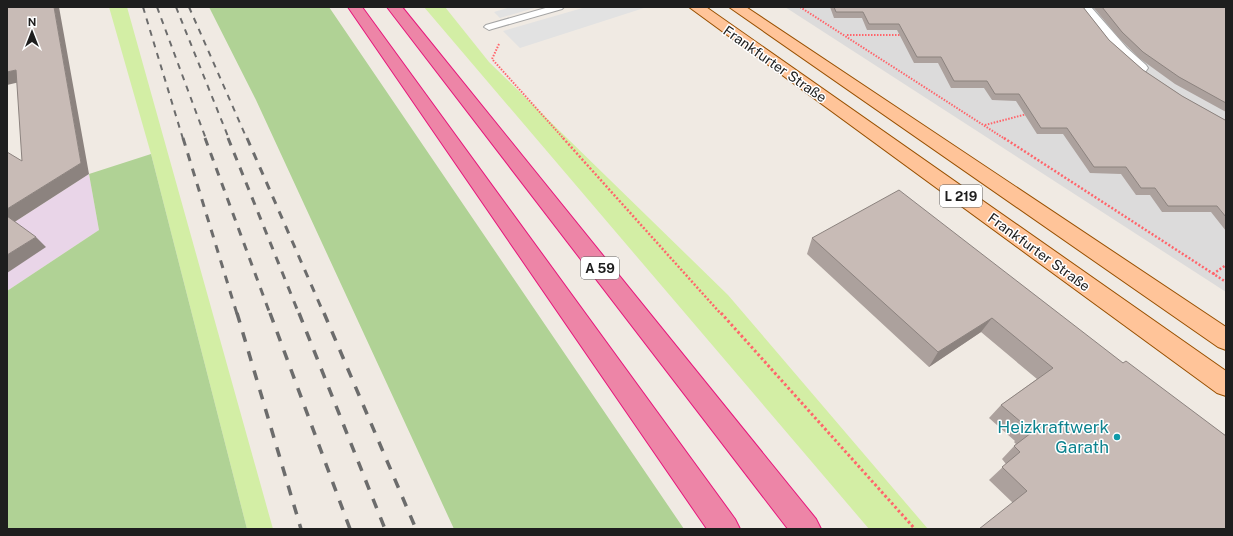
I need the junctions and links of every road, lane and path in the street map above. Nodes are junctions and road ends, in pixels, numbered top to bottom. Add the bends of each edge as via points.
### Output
1 (355, 7) edge
2 (394, 7) edge
3 (559, 7) edge
4 (696, 7) edge
5 (736, 7) edge
6 (800, 7) edge
7 (1083, 7) edge
8 (489, 27) dead end
9 (846, 35) junction
10 (908, 36) edge
11 (500, 41) dead end
12 (1153, 78) edge
13 (1029, 113) edge
14 (985, 125) junction
15 (1226, 264) edge
16 (1213, 274) junction
17 (1226, 282) edge
18 (1226, 340) edge
19 (1226, 385) edge
20 (725, 529) edge
21 (806, 529) edge
22 (915, 529) edge

1 - 20 highway
2 - 21 highway, A 59
3 - 8 lane
4 - 19 main road, Frankfurter Straße / L 219
5 - 18 main road, Frankfurter Straße / L 219
6 - 9 path
7 - 12 street via 1121,51
9 - 10 path
9 - 14 path
11 - 22 path via 492,59
13 - 14 path
14 - 16 path
15 - 16 path
16 - 17 path

